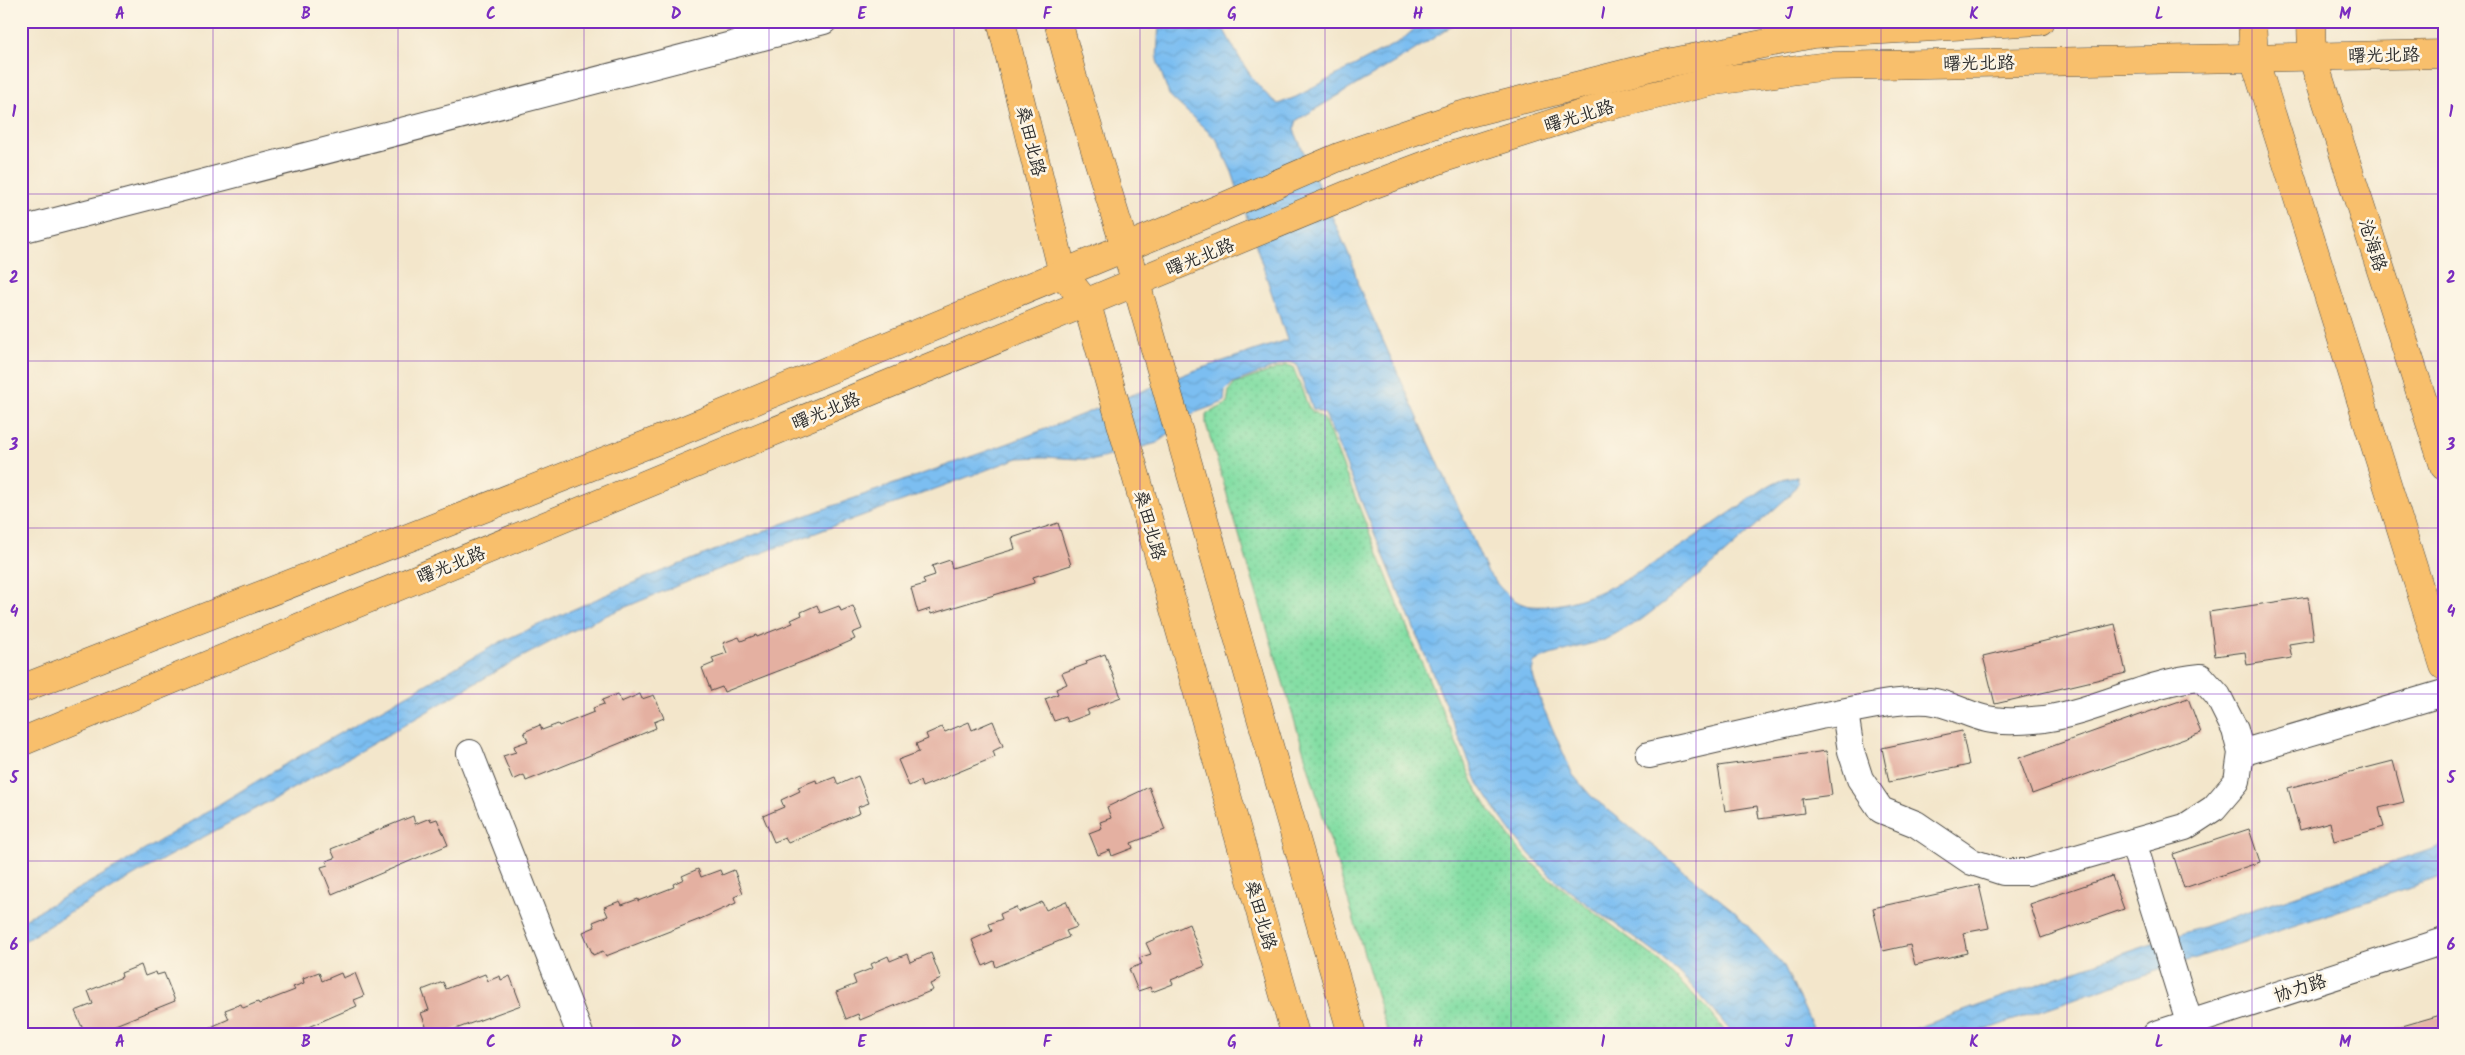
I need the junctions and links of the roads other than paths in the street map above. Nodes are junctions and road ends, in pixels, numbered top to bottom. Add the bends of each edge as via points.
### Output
1 (824, 21) edge
2 (1001, 21) edge
3 (1058, 21) edge
4 (2040, 21) edge
5 (2252, 21) edge
6 (2311, 21) edge
7 (2444, 54) edge
8 (2312, 56) junction
9 (2254, 58) junction
10 (21, 230) edge
11 (1125, 248) junction
12 (1063, 274) junction
13 (1136, 283) junction
14 (1087, 304) junction
15 (2444, 466) edge
16 (2444, 666) edge
17 (21, 689) edge
18 (2444, 693) edge
19 (1845, 712) junction
20 (21, 742) edge
21 (470, 753) dead end
22 (2241, 753) junction
23 (1649, 755) dead end
24 (2133, 842) junction
25 (2444, 942) edge
26 (2192, 1028) edge
27 (580, 1034) edge
28 (1295, 1034) edge
29 (1352, 1034) edge
30 (2156, 1034) edge

1 - 10 street
2 - 12 main road, 桑田北路
3 - 11 main road
4 - 11 main road, 曙光北路 via 1813,34 1658,65 1462,115 1339,156
5 - 9 main road
6 - 8 main road, 沧海路
7 - 8 main road, 曙光北路
8 - 9 main road, 曙光北路
8 - 15 main road, 沧海路
9 - 13 main road, 曙光北路 via 1828,66 1715,81 1600,108 1444,158
9 - 16 main road
11 - 12 main road, 曙光北路
11 - 13 main road
12 - 14 main road, 桑田北路
12 - 17 main road, 曙光北路 via 679,432
13 - 14 main road, 曙光北路
13 - 29 main road
14 - 20 main road, 曙光北路
14 - 28 main road, 桑田北路
18 - 22 street
19 - 22 street via 1902,702 1930,701 1988,720 2045,719 2176,680 2201,678 2218,696 2235,730
19 - 23 street
19 - 24 street via 1850,751 1860,779 1881,810 1916,824 1972,862 2003,872 2028,872
21 - 27 street
22 - 24 street via 2238,781 2214,808 2185,828
24 - 26 street
25 - 26 street, 协力路
26 - 30 street, 协力路

